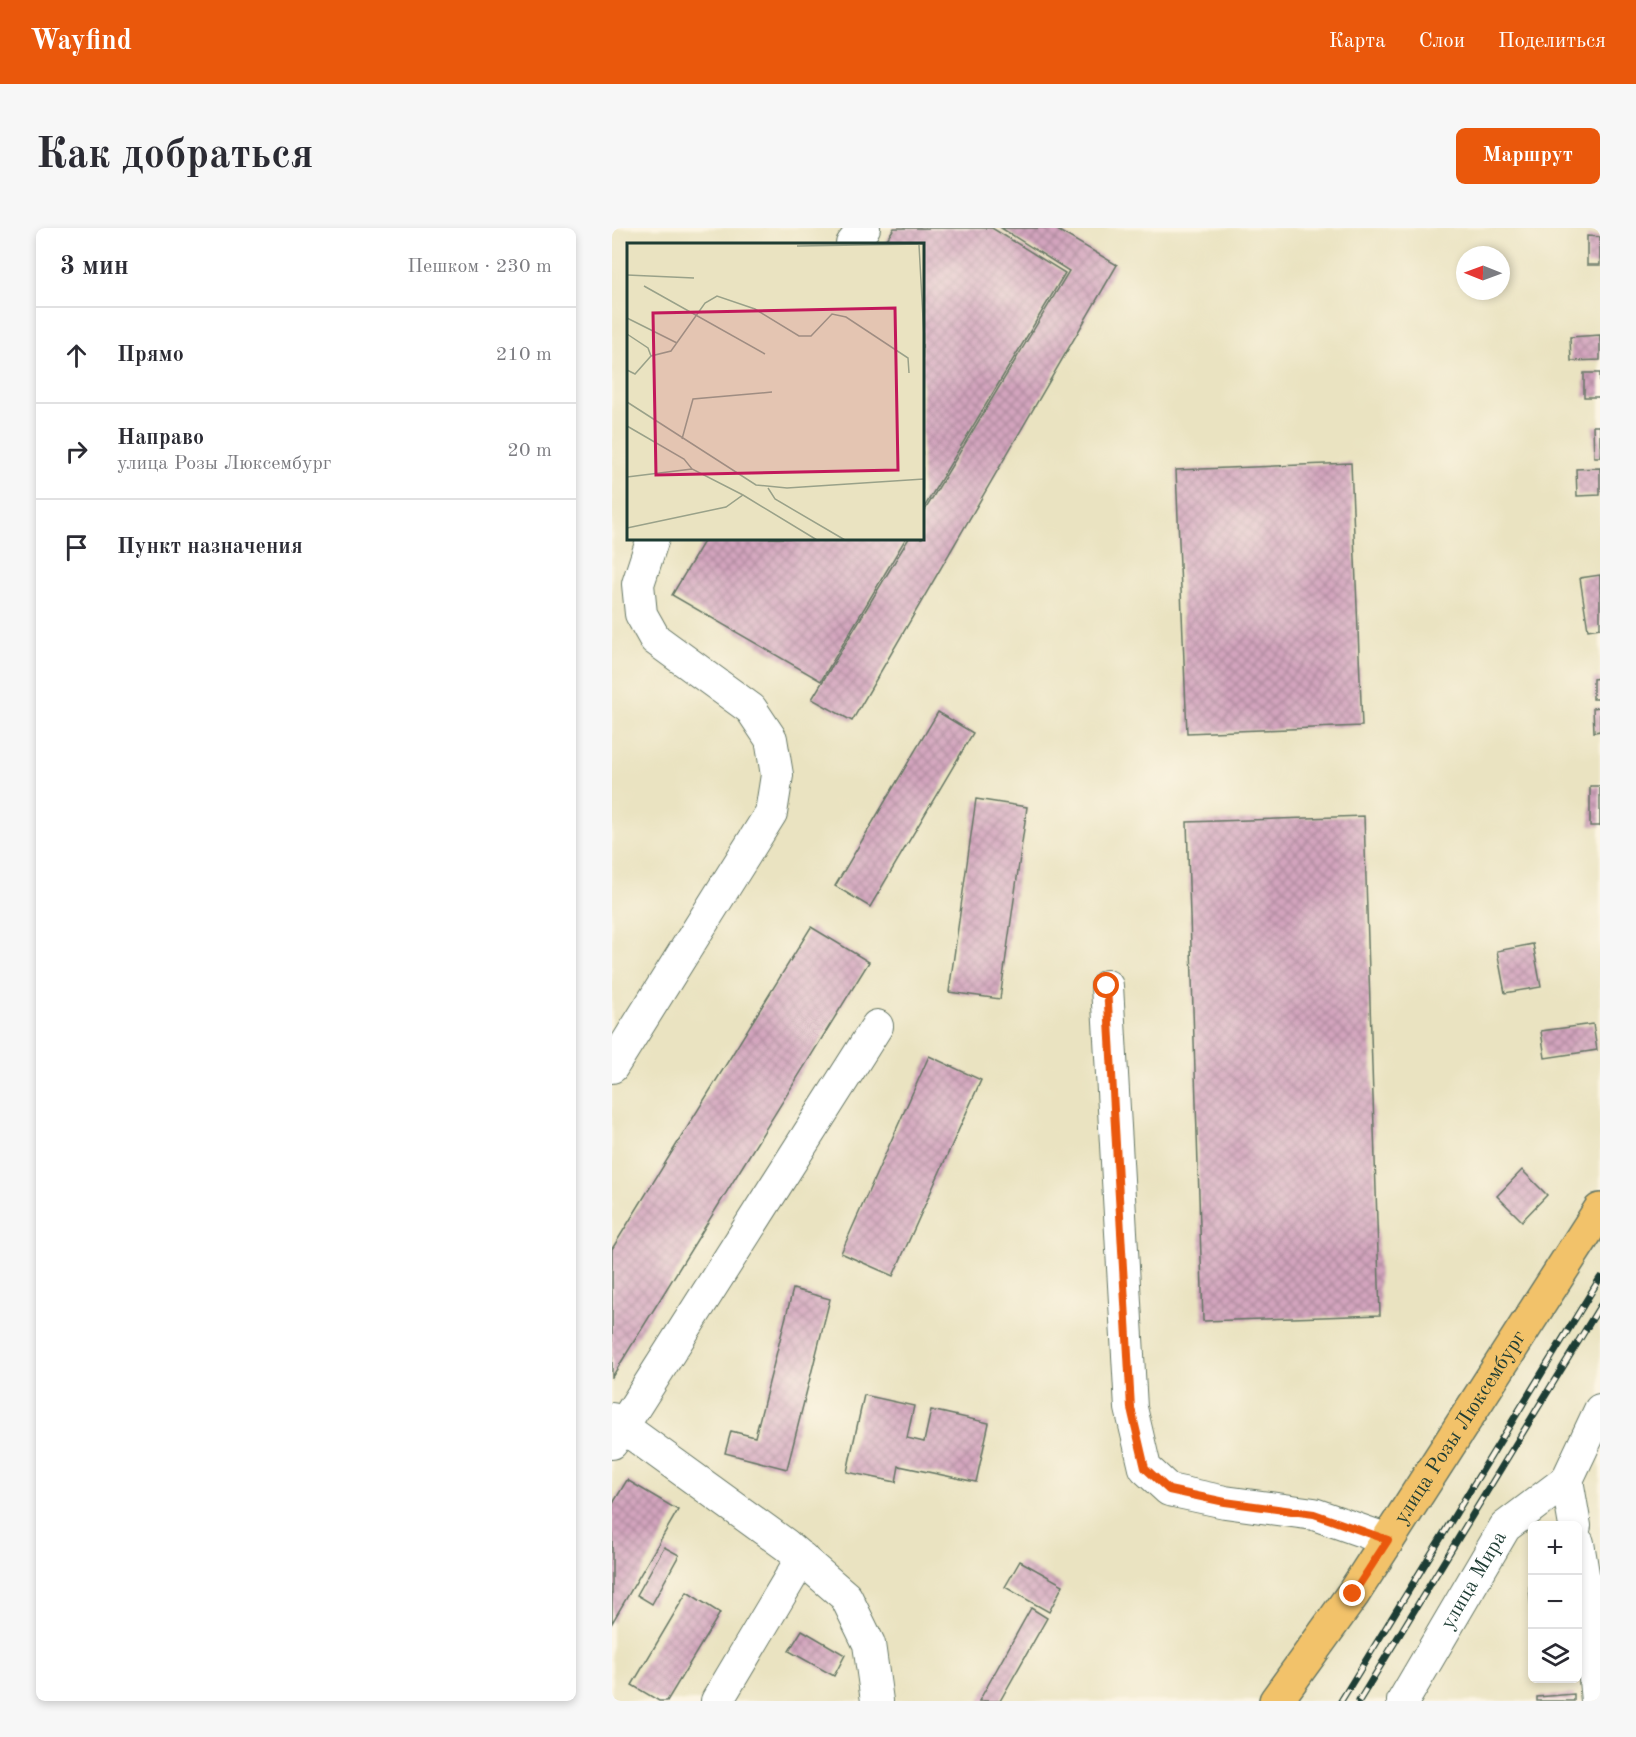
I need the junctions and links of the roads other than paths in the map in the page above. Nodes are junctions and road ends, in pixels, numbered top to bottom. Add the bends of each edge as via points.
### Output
1 (864, 228) edge
2 (853, 243) edge
3 (652, 540) edge
4 (1107, 986) dead end
5 (877, 1026) dead end
6 (612, 1066) edge
7 (1600, 1210) edge
8 (1600, 1410) edge
9 (616, 1430) edge
10 (1567, 1480) junction
11 (1574, 1521) edge
12 (1388, 1540) junction
13 (802, 1558) junction
14 (1582, 1567) edge
15 (717, 1701) edge
16 (877, 1701) edge
17 (1276, 1701) edge
18 (1403, 1701) edge
19 (1597, 1701) edge

1 - 2 street
3 - 6 street via 638,584 641,614 655,639 751,710 771,739 777,775 771,813
4 - 12 street via 1131,1408 1145,1468 1169,1490 1314,1514
5 - 9 street
7 - 12 main road, улица Розы Люксембург
8 - 10 street
9 - 13 street via 646,1445
10 - 11 street
10 - 18 street, улица Мира via 1505,1527
12 - 17 main road, улица Розы Люксембург
13 - 15 street
13 - 16 street via 846,1597 869,1644
14 - 19 street

